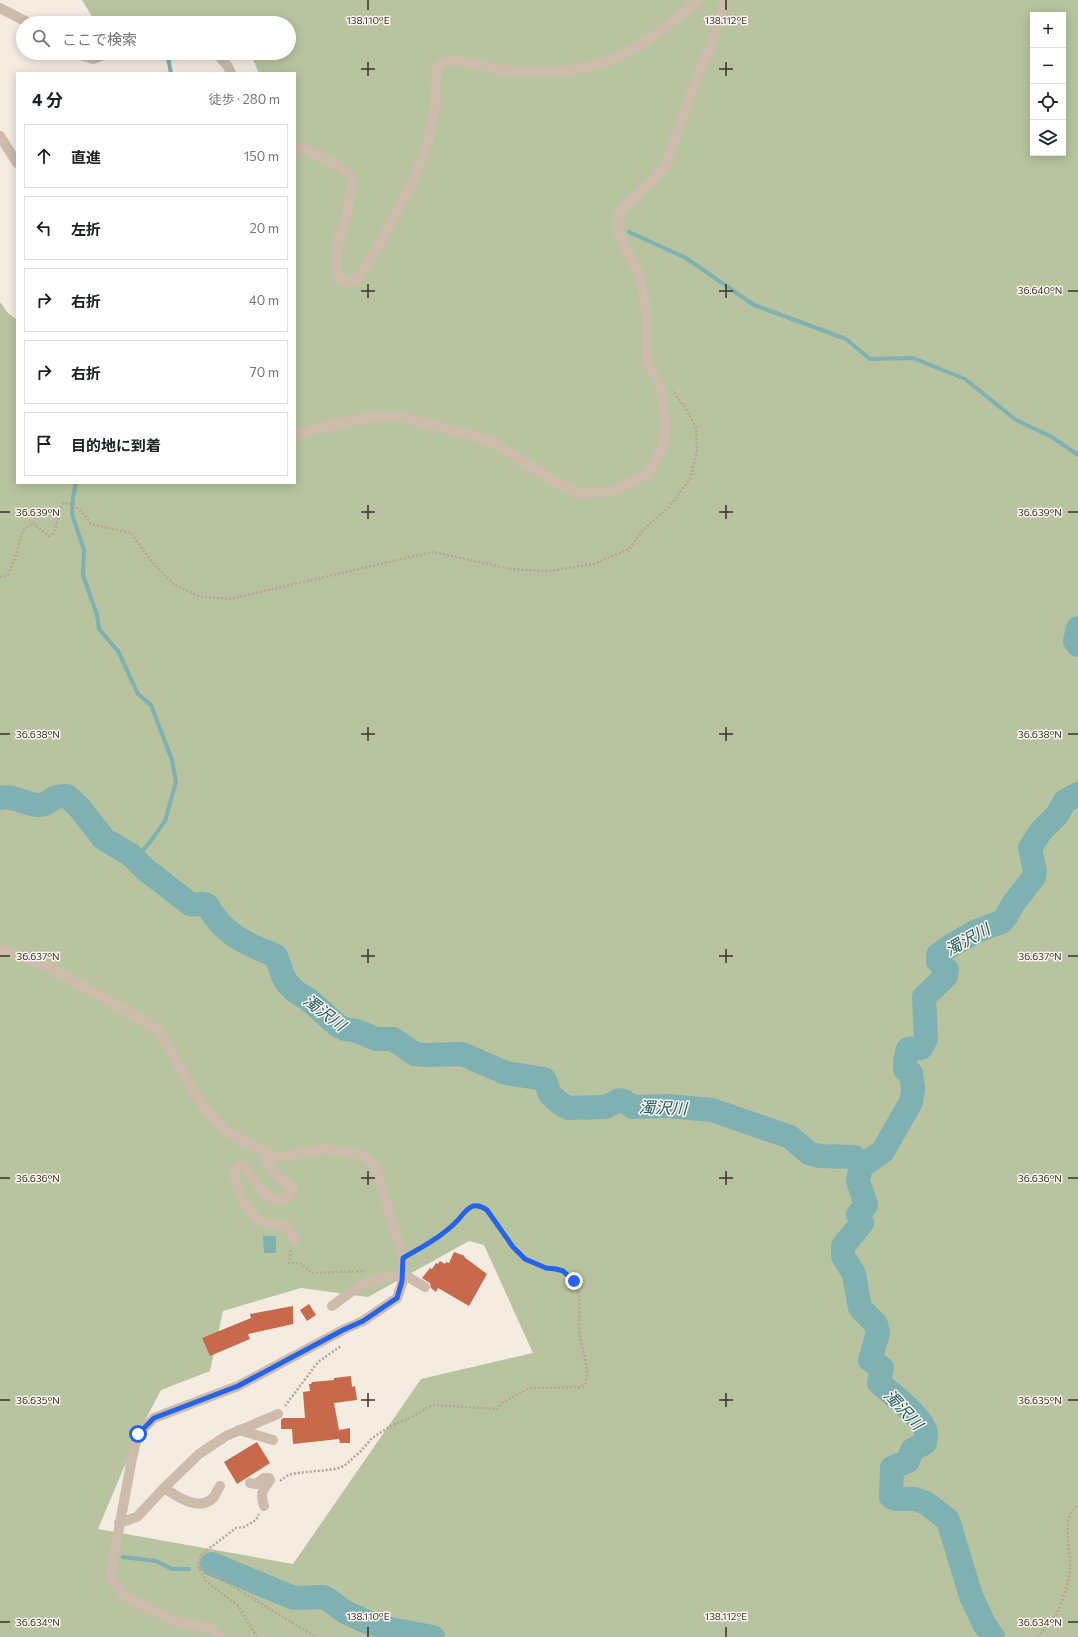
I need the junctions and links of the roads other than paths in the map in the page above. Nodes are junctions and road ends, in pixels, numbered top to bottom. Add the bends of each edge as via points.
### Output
1 (699, 0) edge
2 (726, 0) edge
3 (0, 8) edge
4 (16, 16) edge
5 (222, 60) edge
6 (230, 72) edge
7 (0, 136) edge
8 (296, 145) edge
9 (16, 161) edge
10 (296, 434) edge
11 (0, 950) edge
12 (265, 1152) junction
13 (295, 1240) road end
14 (403, 1274) junction
15 (425, 1287) dead end
16 (332, 1306) dead end
17 (278, 1414) road end
18 (239, 1430) junction
19 (273, 1440) dead end
20 (250, 1483) dead end
21 (220, 1486) dead end
22 (164, 1488) junction
23 (264, 1506) road end
24 (119, 1523) junction
25 (220, 1637) edge

1 - 8 street via 639,46 603,63 571,70 532,72 500,70 467,62 443,63 437,67 428,142 413,182 368,266 355,281 347,283 341,280 336,271 338,244 352,184 350,176 337,165
2 - 10 street via 666,164 618,214 618,233 639,273 646,314 647,362 661,388 666,425 663,447 646,474 614,491 581,494 556,482 496,444 398,416 371,417
3 - 4 street
5 - 6 street
7 - 9 street
11 - 12 street via 47,966 158,1028 203,1107 227,1132
12 - 13 street via 265,1158 270,1166 278,1177 290,1185 292,1192 289,1197 276,1200 267,1195 240,1166 234,1170 240,1196 264,1223 287,1226
12 - 14 street via 274,1157 325,1149 365,1156 374,1166 379,1178 403,1258
14 - 15 street
14 - 16 street via 359,1286
14 - 24 street via 397,1298 363,1321 238,1386 154,1418 138,1434
17 - 18 street
18 - 19 street
18 - 22 street via 199,1454
20 - 23 street via 256,1484 264,1478 269,1478 261,1497
21 - 22 street via 214,1497 200,1503 182,1499
22 - 24 street via 137,1517
24 - 25 street via 110,1577 125,1596 171,1620 210,1628

